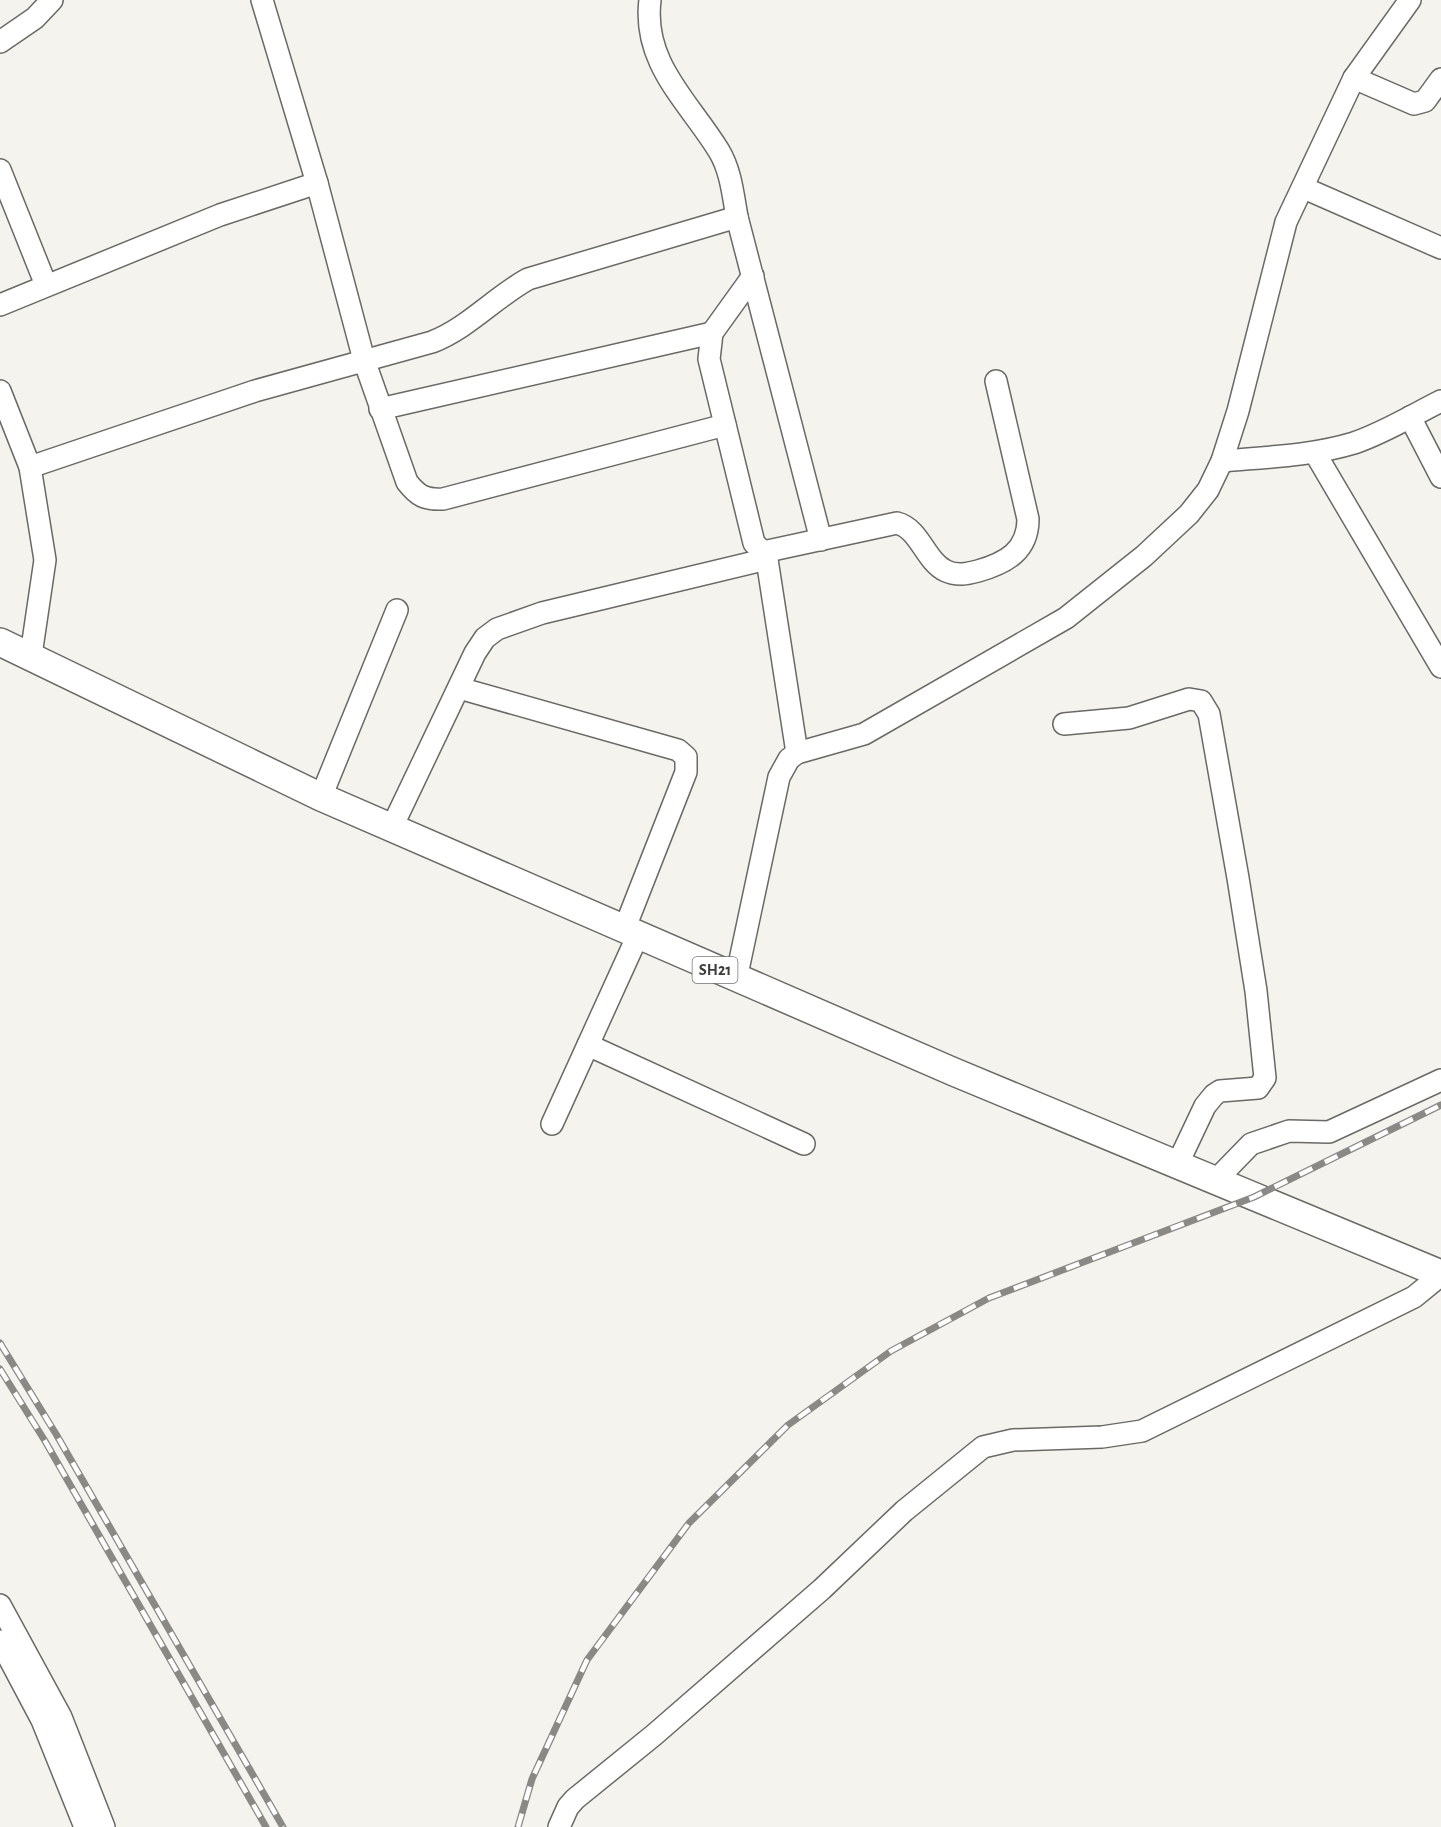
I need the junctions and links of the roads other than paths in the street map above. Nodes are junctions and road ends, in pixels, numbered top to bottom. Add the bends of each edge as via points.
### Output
1 (52, 0) edge
2 (262, 0) edge
3 (650, 0) edge
4 (1410, 0) edge
5 (0, 42) edge
6 (1354, 78) junction
7 (1441, 80) edge
8 (0, 170) edge
9 (317, 183) junction
10 (1304, 188) junction
11 (737, 217) junction
12 (1441, 248) edge
13 (753, 276) junction
14 (46, 285) junction
15 (0, 305) edge
16 (712, 333) junction
17 (364, 360) junction
18 (996, 381) dead end
19 (0, 391) edge
20 (1441, 401) edge
21 (380, 409) junction
22 (1410, 417) junction
23 (725, 424) junction
24 (1315, 453) junction
25 (1222, 460) junction
26 (30, 467) junction
27 (1441, 477) edge
28 (821, 540) junction
29 (766, 556) junction
30 (397, 610) dead end
31 (0, 642) edge
32 (31, 655) junction
33 (1441, 667) edge
34 (459, 687) junction
35 (1064, 724) dead end
36 (797, 753) junction
37 (321, 797) junction
38 (392, 827) junction
39 (631, 932) junction
40 (736, 979) junction
41 (588, 1046) junction
42 (1441, 1080) edge
43 (552, 1124) dead end
44 (804, 1144) dead end
45 (1178, 1163) junction
46 (1216, 1180) junction
47 (1441, 1275) edge
48 (0, 1605) edge
49 (0, 1641) edge
50 (85, 1827) edge
51 (104, 1827) edge
52 (559, 1827) edge

1 - 5 street via 35,18
2 - 9 street
3 - 11 street via 651,36 659,61 670,85 727,166
4 - 6 street
6 - 7 street via 1414,104 1425,101
6 - 10 street
8 - 14 street
9 - 14 street via 220,215
9 - 17 street
10 - 12 street
10 - 25 street via 1286,222
11 - 13 street
11 - 17 street via 528,279 446,336
13 - 16 street
13 - 28 street
14 - 15 street
16 - 21 street
16 - 23 street via 709,359
17 - 21 street
17 - 26 street via 255,391
18 - 28 street via 1028,519 1025,537 1015,555 996,566 958,575 940,568 910,530 897,523
19 - 26 street
20 - 22 street
21 - 23 street via 407,482 422,498 431,500
22 - 24 street via 1356,442
22 - 27 street
23 - 29 street via 754,543
24 - 25 street
24 - 33 street
25 - 36 street via 1208,489 1188,514 1144,556 1066,618 864,734
26 - 32 street via 45,561
28 - 29 street
29 - 34 street via 542,613 497,629 481,644
29 - 36 street
30 - 37 street
31 - 32 main road, SH21
32 - 37 main road, SH21
34 - 38 street
34 - 39 street via 678,750 686,757 686,772
35 - 45 street via 1129,718 1188,699 1201,701 1209,714 1238,878 1265,1077 1258,1088 1220,1091 1209,1100
36 - 40 street via 779,777
37 - 38 main road, SH21
38 - 39 main road, SH21
39 - 40 main road, SH21
39 - 41 street
40 - 45 main road, SH21
41 - 43 street
41 - 44 street
42 - 46 street via 1329,1132 1289,1131 1251,1144
45 - 46 main road, SH21
46 - 47 main road, SH21
47 - 52 street via 1414,1297 1142,1431 1102,1437 1013,1440 983,1447 904,1511 822,1589 575,1799
48 - 51 street via 62,1717
49 - 50 street via 42,1720

